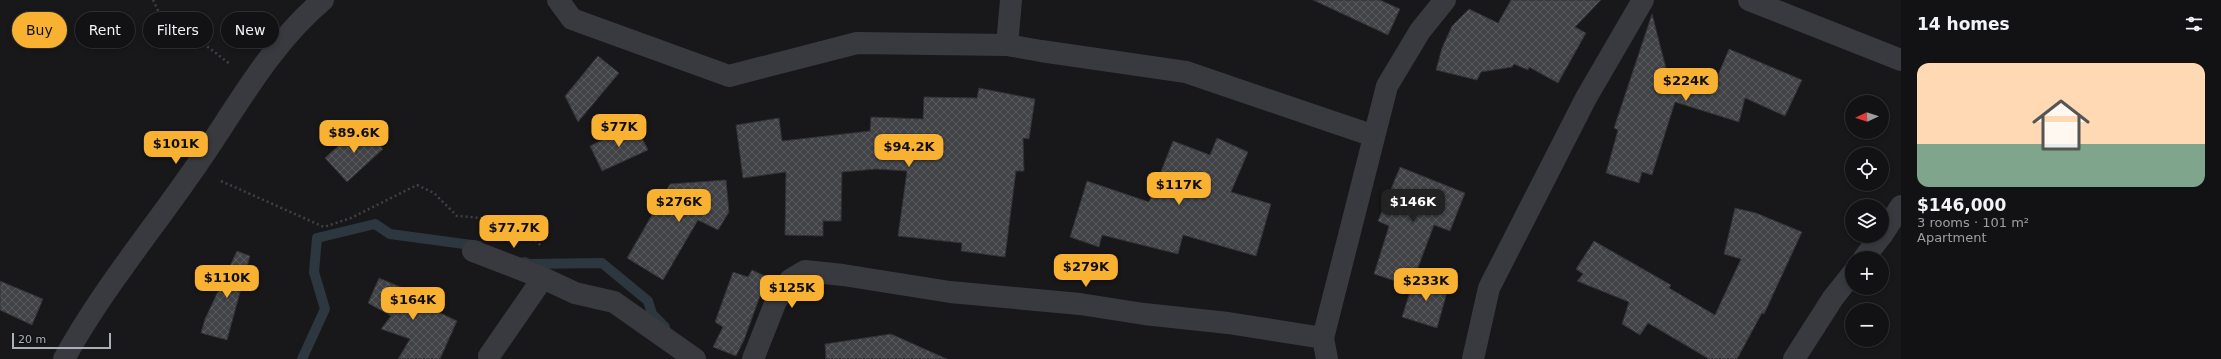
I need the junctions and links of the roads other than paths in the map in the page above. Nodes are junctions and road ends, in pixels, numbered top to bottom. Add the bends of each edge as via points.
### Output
1 (323, 0) edge
2 (558, 0) edge
3 (1011, 0) edge
4 (1445, 0) edge
5 (1643, 0) edge
6 (1749, 0) edge
7 (1007, 44) junction
8 (1901, 60) edge
9 (1374, 136) junction
10 (1901, 206) edge
11 (1889, 225) edge
12 (1876, 243) edge
13 (472, 251) dead end
14 (1870, 251) edge
15 (549, 281) junction
16 (1845, 283) edge
17 (1325, 349) edge
18 (489, 356) dead end
19 (64, 359) edge
20 (695, 359) edge
21 (753, 359) edge
22 (1473, 359) edge
23 (1794, 359) edge

1 - 19 street via 301,18 253,82 82,326
2 - 7 street via 572,19 729,76 857,44
3 - 7 street
4 - 9 street via 1420,31 1387,86
5 - 22 street via 1586,98 1489,288
6 - 8 street
7 - 9 street via 1041,52 1186,72
9 - 17 street
10 - 11 street
12 - 14 street
13 - 15 street
15 - 18 street
15 - 20 street via 575,293 614,302
16 - 23 street
17 - 21 street via 1228,323 1080,304 950,292 805,271 790,280 776,302

